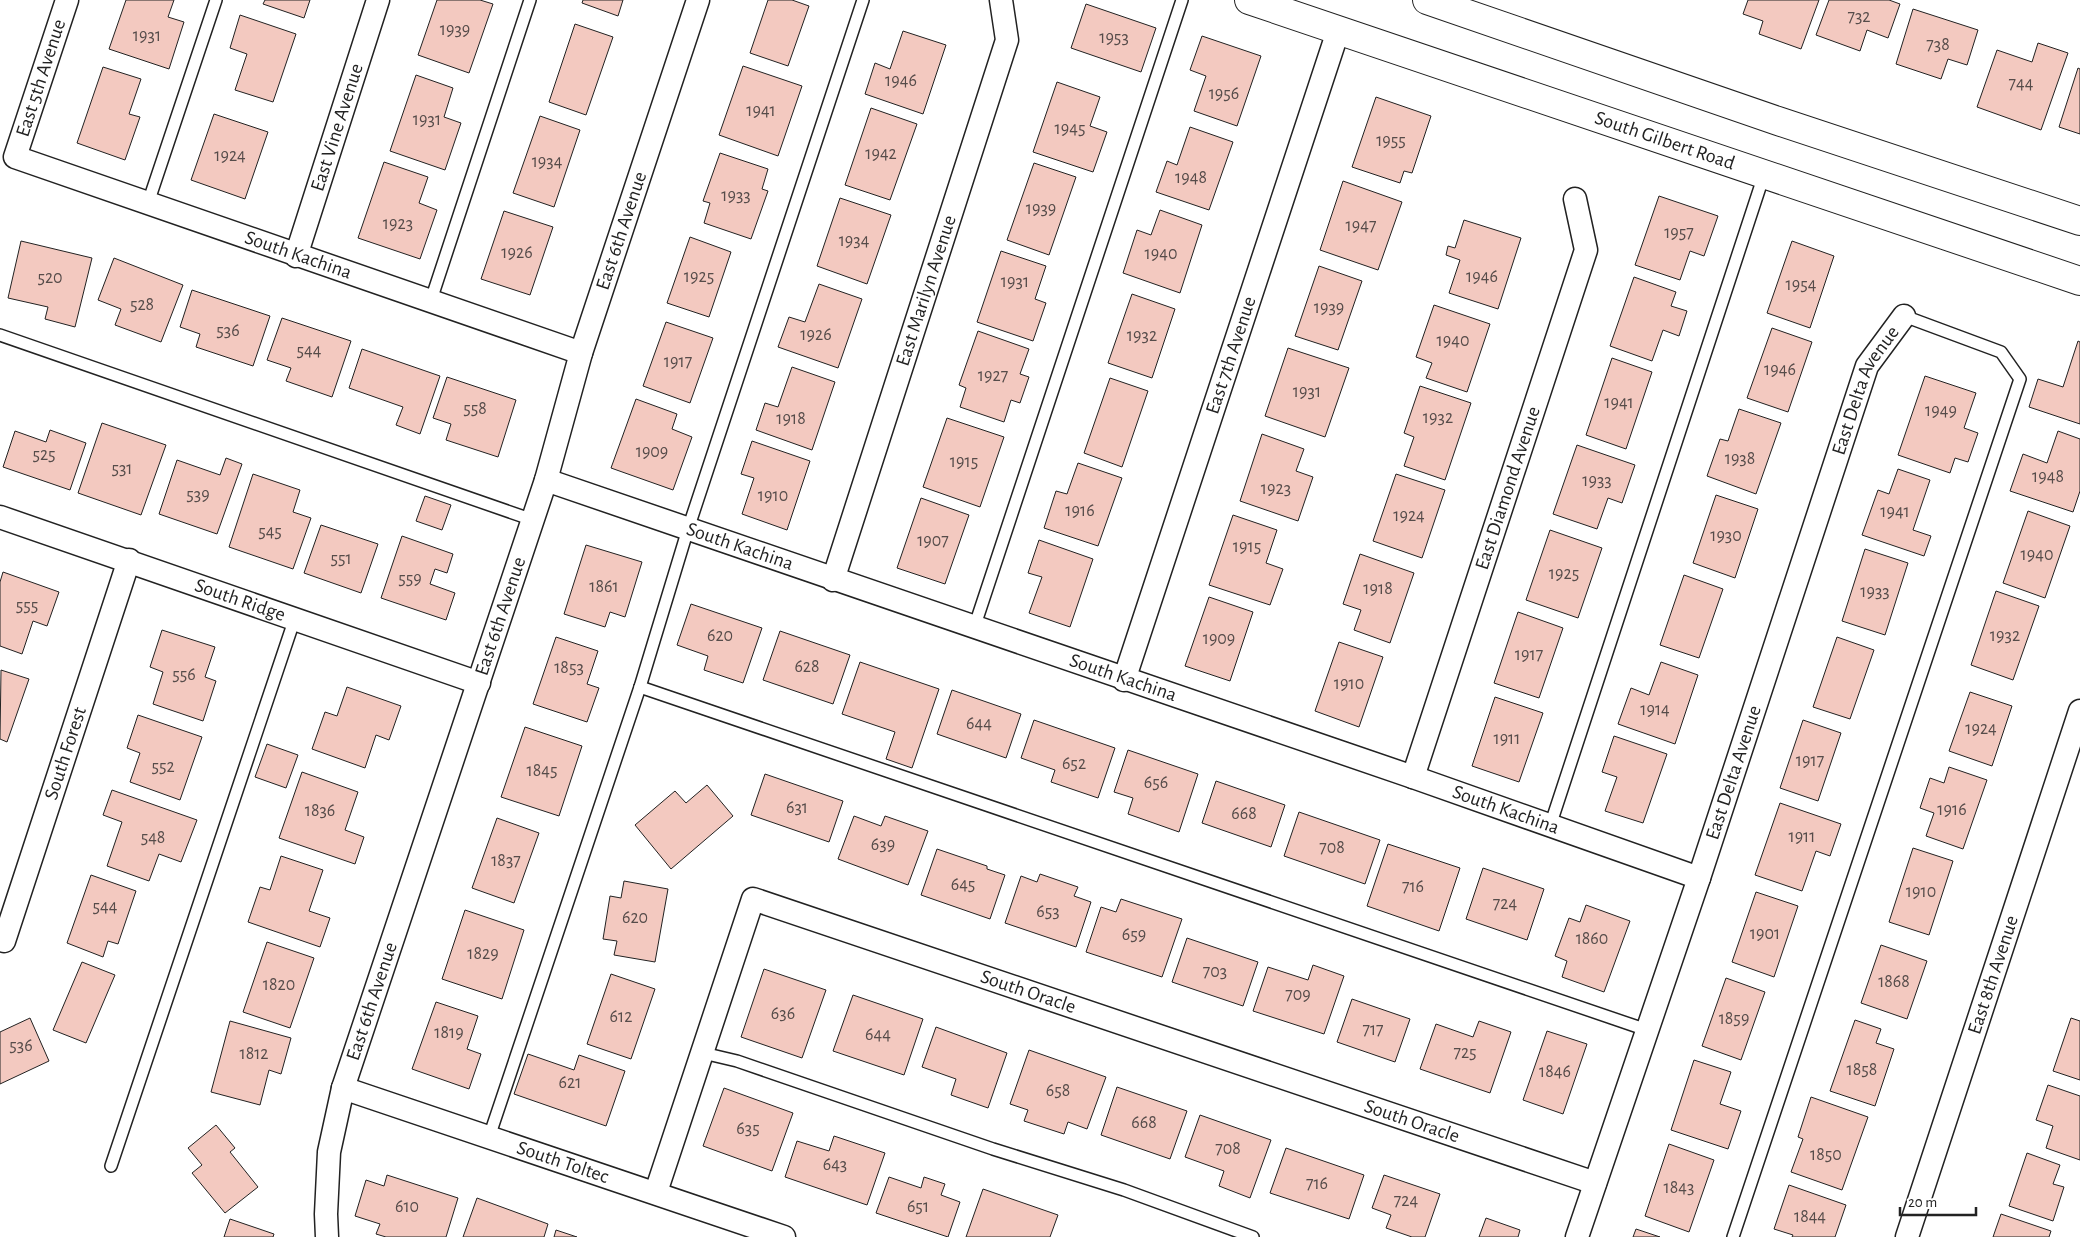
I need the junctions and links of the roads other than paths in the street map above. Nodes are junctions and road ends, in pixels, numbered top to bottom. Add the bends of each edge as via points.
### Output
1 (67, 0) edge
2 (216, 0) edge
3 (378, 0) edge
4 (530, 0) edge
5 (698, 0) edge
6 (863, 0) edge
7 (1001, 0) edge
8 (1182, 0) edge
9 (1249, 0) edge
10 (1427, 0) edge
11 (1338, 31) junction
12 (15, 157) joint
13 (1764, 175) junction
14 (1575, 199) dead end
15 (148, 203) junction
16 (2080, 222) edge
17 (296, 256) junction
18 (2080, 281) edge
19 (431, 300) junction
20 (1904, 316) joint
21 (0, 335) edge
22 (581, 353) junction
23 (546, 480) junction
24 (0, 517) edge
25 (533, 520) junction
26 (688, 529) junction
27 (129, 560) junction
28 (833, 580) junction
29 (295, 618) junction
30 (974, 628) junction
31 (1124, 680) junction
32 (479, 683) junction
33 (640, 687) junction
34 (2080, 711) edge
35 (1413, 778) junction
36 (1550, 826) junction
37 (1698, 878) junction
38 (0, 939) edge
39 (1647, 1030) junction
40 (703, 1053) junction
41 (343, 1088) junction
42 (489, 1136) junction
43 (111, 1166) dead end
44 (1595, 1183) junction
45 (656, 1192) junction
46 (327, 1237) edge
47 (784, 1237) edge
48 (1253, 1237) edge
49 (1577, 1237) edge
50 (1733, 1237) edge
51 (1907, 1237) edge

1 - 12 street, East 5th Avenue
2 - 15 lane
3 - 17 street, East Vine Avenue
4 - 19 lane
5 - 22 street, East 6th Avenue
6 - 26 lane
7 - 28 street, East Marilyn Avenue via 1008,40
8 - 30 lane
9 - 11 main road, South Gilbert Road
10 - 16 main road
11 - 13 main road, South Gilbert Road
11 - 31 street, East 7th Avenue
12 - 15 street, South Kachina
13 - 18 main road, South Gilbert Road
13 - 36 lane
14 - 35 street, East Diamond Avenue via 1586,250
15 - 17 street, South Kachina
17 - 19 street, South Kachina
19 - 22 street, South Kachina
20 - 37 street, East Delta Avenue via 1867,366
20 - 50 lane via 2001,352 2020,378
21 - 25 lane
22 - 23 street, East 6th Avenue
23 - 25 street, East 6th Avenue
23 - 26 street, South Kachina
24 - 27 street, South Ridge
25 - 32 street, East 6th Avenue
26 - 28 street, South Kachina
26 - 33 lane
27 - 29 street, South Ridge
27 - 38 street, South Forest via 4,941
28 - 30 street, South Kachina
29 - 32 street, South Ridge
29 - 43 lane
30 - 31 street, South Kachina
31 - 35 street, South Kachina
32 - 41 street, East 6th Avenue
33 - 39 lane
33 - 42 lane
34 - 51 street, East 8th Avenue
35 - 36 street, South Kachina
36 - 37 street, South Kachina
37 - 39 street, East Delta Avenue
39 - 44 street, East Delta Avenue
40 - 44 street, South Oracle via 753,899
40 - 45 street, South Oracle
40 - 48 lane via 737,1061 993,1149 1124,1190
41 - 42 street, South Toltec
41 - 46 street, East 6th Avenue via 329,1152
42 - 45 street, South Toltec
44 - 49 street, East Delta Avenue
45 - 47 street, South Toltec

